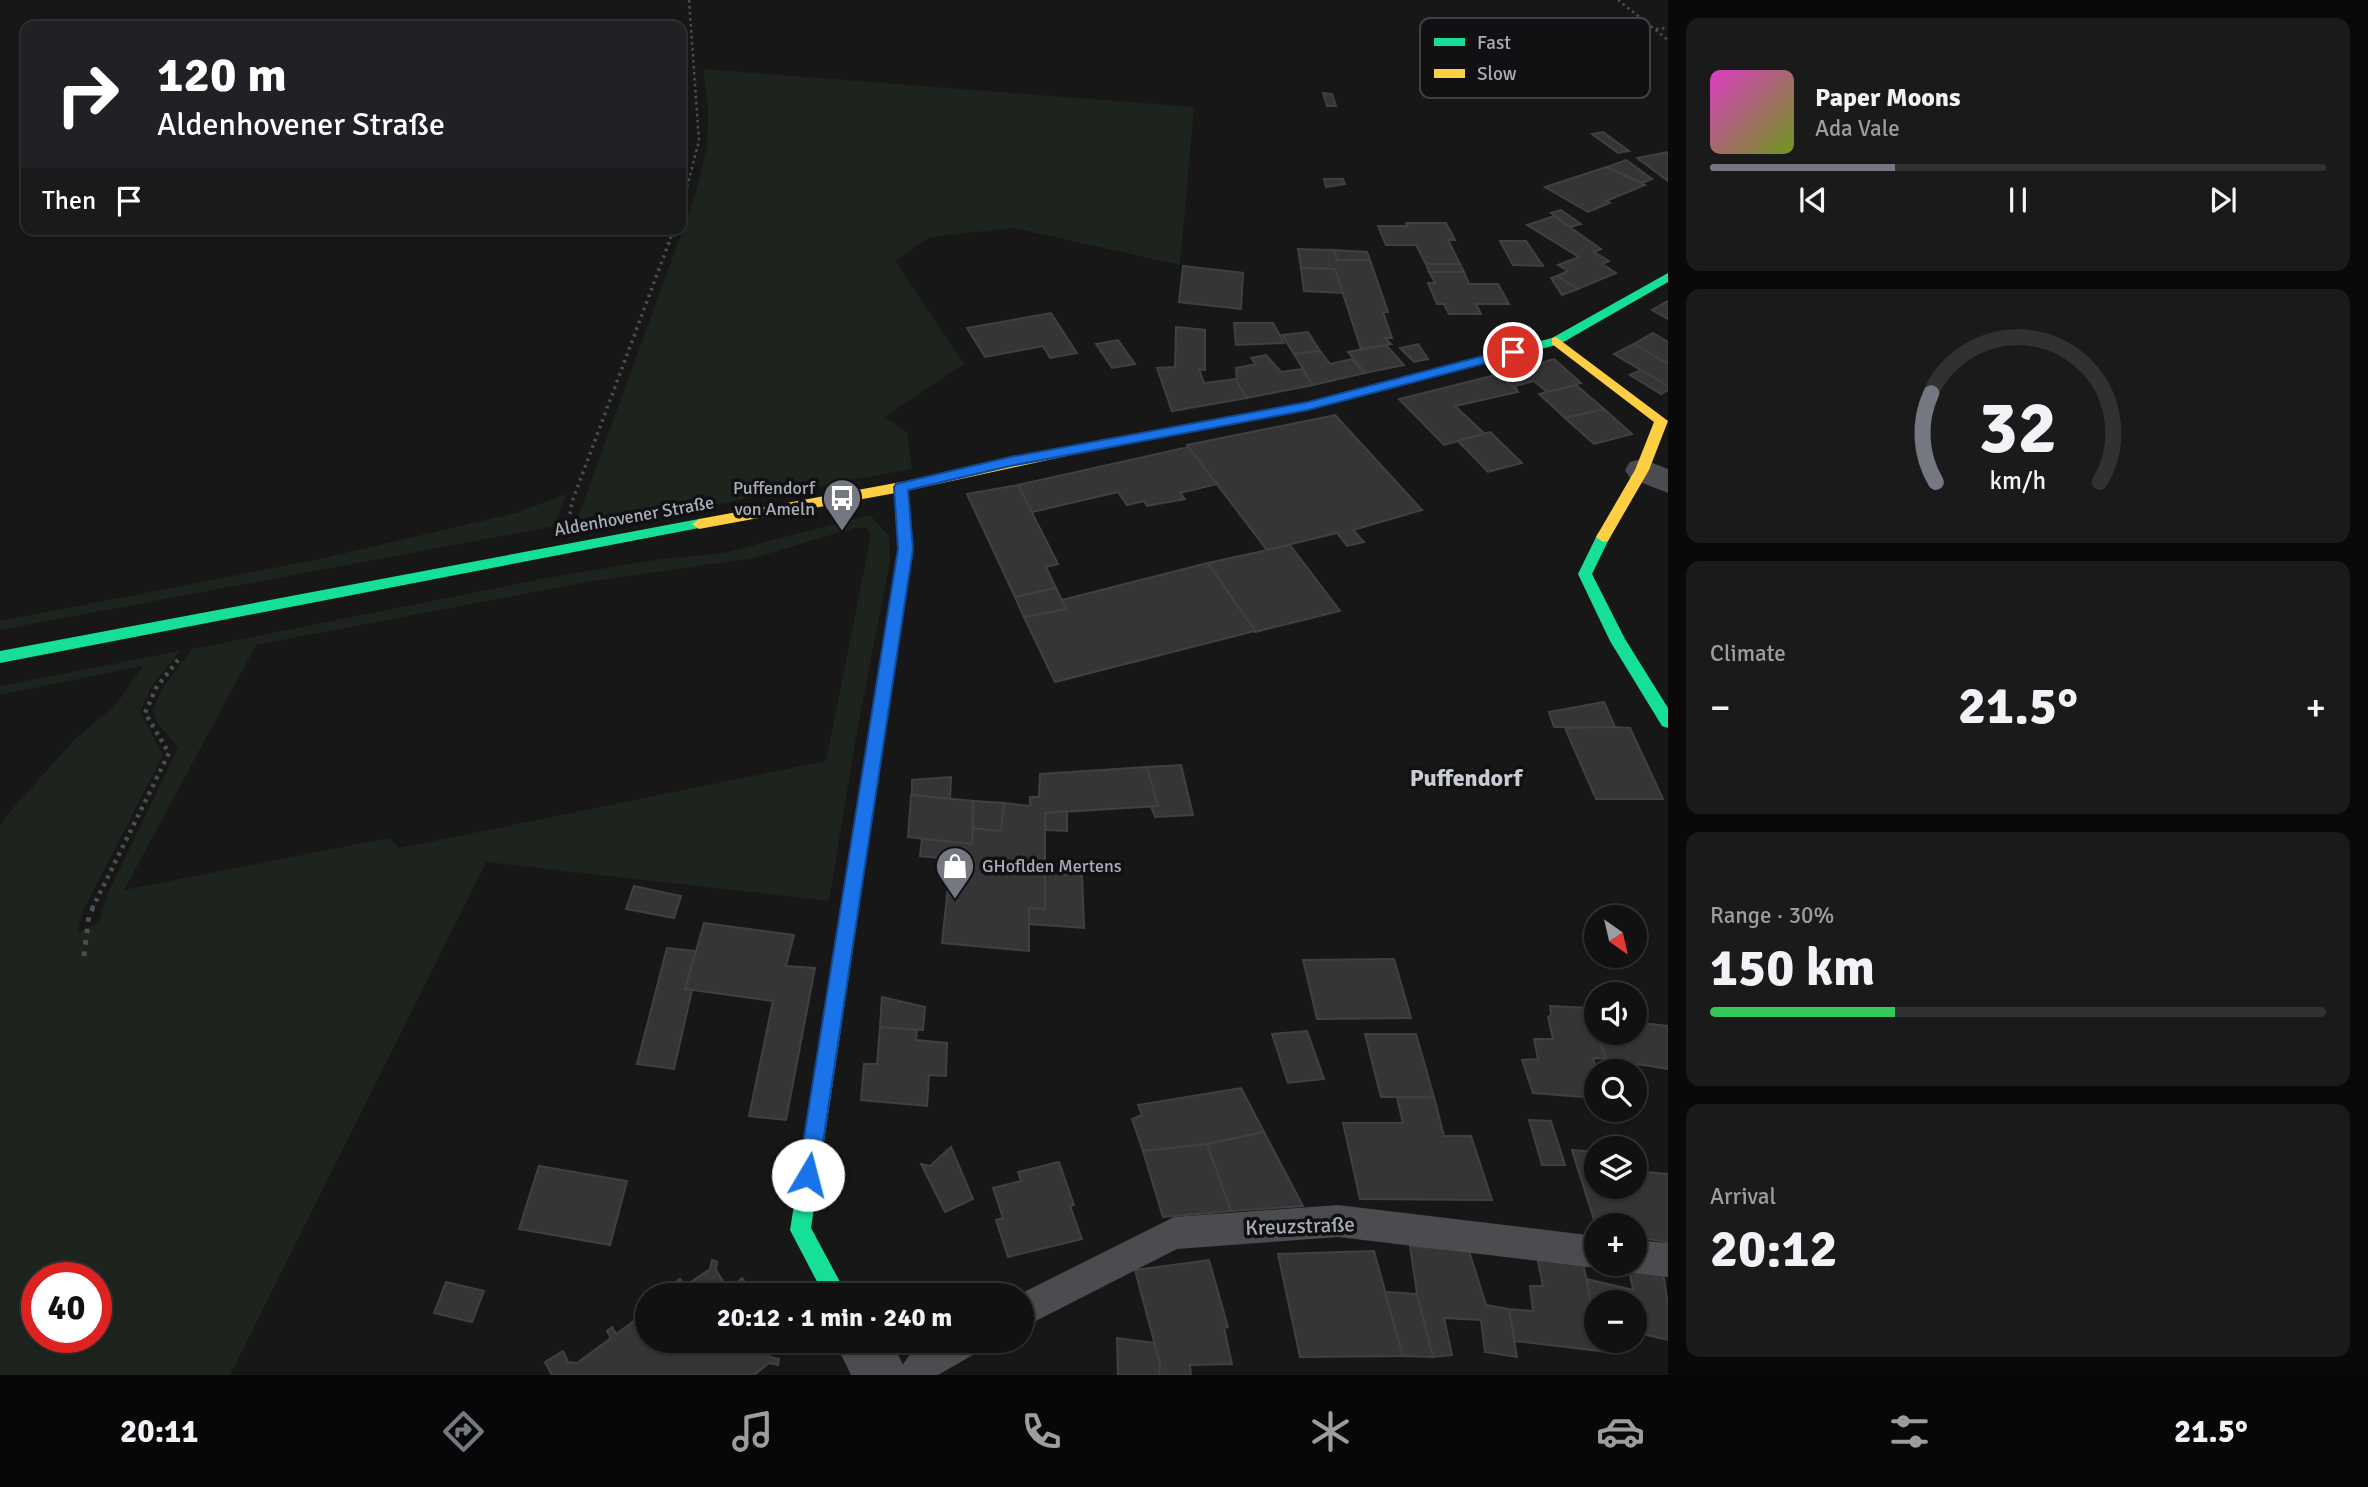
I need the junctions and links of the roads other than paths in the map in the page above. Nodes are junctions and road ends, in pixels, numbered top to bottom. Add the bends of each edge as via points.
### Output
1 (1668, 277) edge
2 (1556, 341) junction
3 (1664, 420) edge
4 (1655, 476) edge
5 (901, 487) junction
6 (0, 657) edge
7 (1668, 722) edge
8 (1584, 1251) edge
9 (1647, 1258) edge
10 (1668, 1260) edge
11 (829, 1283) edge
12 (1034, 1305) edge
13 (869, 1353) edge
14 (941, 1353) edge
15 (881, 1375) edge
16 (915, 1375) edge

1 - 2 street, Aldenhovener Straße
2 - 3 street
2 - 5 street, Aldenhovener Straße via 1308,406
3 - 4 street
4 - 7 street via 1616,512 1586,574 1618,641
5 - 6 street, Aldenhovener Straße
5 - 11 street via 906,549 800,1230
8 - 12 lane, Kreuzstraße via 1338,1221 1174,1233
9 - 10 lane
13 - 15 street
14 - 16 lane

